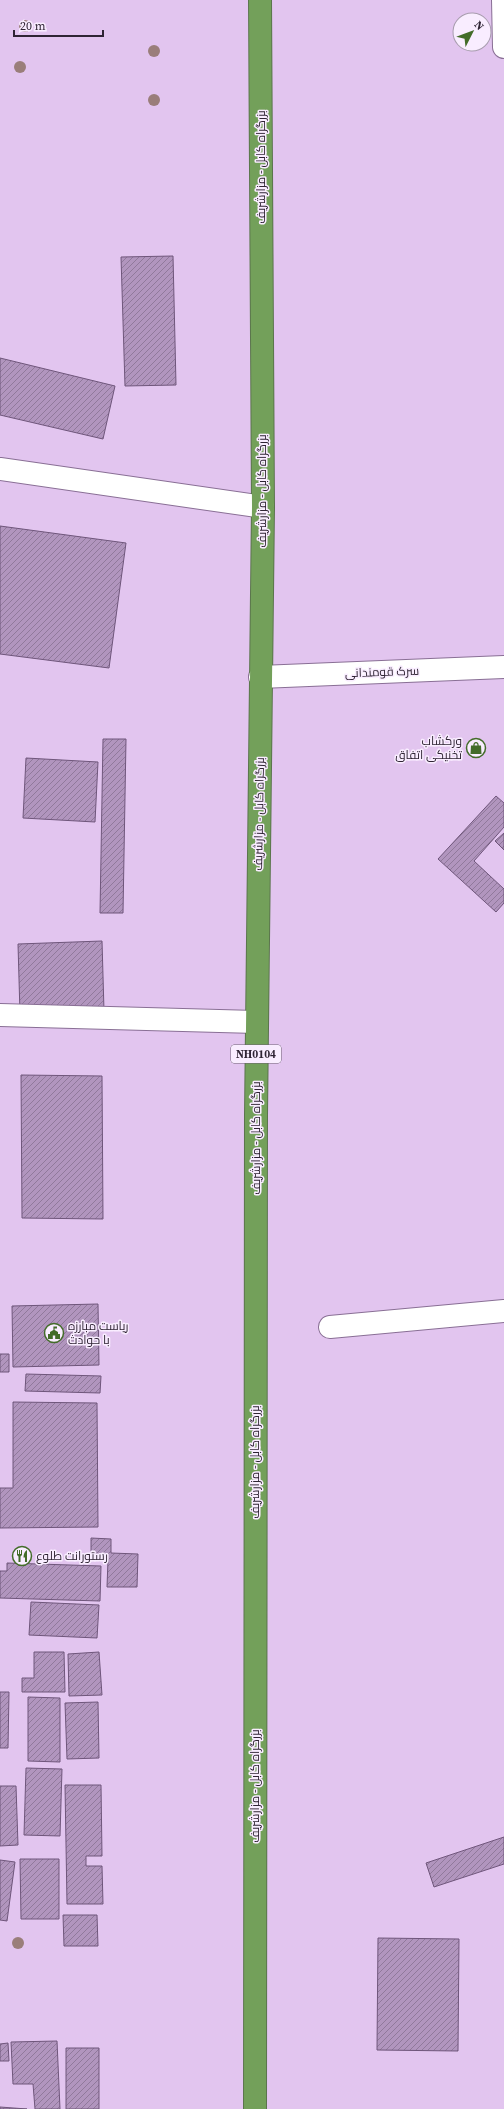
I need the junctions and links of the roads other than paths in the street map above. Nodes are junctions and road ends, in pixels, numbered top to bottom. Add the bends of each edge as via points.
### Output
1 (260, 0) edge
2 (503, 0) edge
3 (504, 47) edge
4 (0, 469) edge
5 (263, 507) junction
6 (504, 667) edge
7 (260, 677) junction
8 (0, 1015) edge
9 (256, 1022) junction
10 (504, 1311) edge
11 (330, 1327) dead end
12 (255, 2109) edge

1 - 5 highway, بزرگراه کابل - مزارشریف / NH0104
2 - 3 street
4 - 5 street
5 - 7 highway, بزرگراه کابل - مزارشریف / NH0104
6 - 7 street, سرک قومندانی
7 - 9 highway, بزرگراه کابل - مزارشریف / NH0104
8 - 9 street
9 - 12 highway, بزرگراه کابل - مزارشریف / NH0104
10 - 11 street

